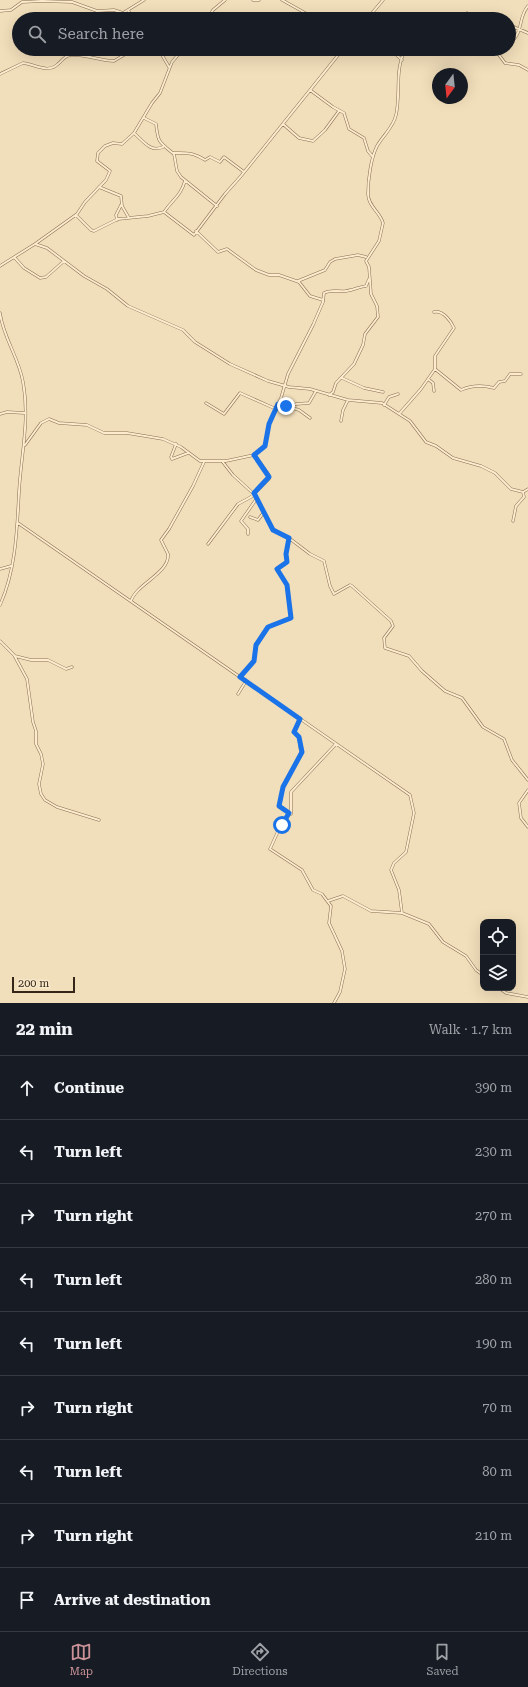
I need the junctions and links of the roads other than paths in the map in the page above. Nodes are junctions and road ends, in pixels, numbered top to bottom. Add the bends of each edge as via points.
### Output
1 (144, 0) edge
2 (225, 0) edge
3 (253, 0) edge
4 (258, 0) edge
5 (282, 0) edge
6 (383, 0) edge
7 (528, 6) edge
8 (128, 10) joint
9 (0, 11) edge
10 (99, 12) edge
11 (99, 12) edge
12 (119, 12) edge
13 (124, 12) edge
14 (212, 12) edge
15 (303, 12) edge
16 (374, 12) edge
17 (516, 28) edge
18 (520, 29) junction
19 (528, 33) edge
20 (516, 36) edge
21 (67, 56) edge
22 (84, 56) edge
23 (122, 56) edge
24 (163, 56) edge
25 (177, 56) edge
26 (338, 56) edge
27 (398, 56) edge
28 (403, 56) edge
29 (499, 56) edge
30 (402, 60) junction
31 (169, 68) junction
32 (528, 70) edge
33 (0, 74) edge
34 (310, 90) junction
35 (339, 111) junction
36 (144, 118) junction
37 (283, 124) junction
38 (134, 133) junction
39 (163, 147) junction
40 (173, 153) junction
41 (373, 158) junction
42 (244, 172) junction
43 (185, 182) junction
44 (99, 187) junction
45 (122, 204) junction
46 (217, 206) junction
47 (164, 212) junction
48 (76, 215) junction
49 (128, 218) junction
50 (117, 220) junction
51 (196, 232) junction
52 (35, 244) junction
53 (366, 257) junction
54 (15, 258) junction
55 (64, 261) junction
56 (0, 266) edge
57 (369, 279) junction
58 (298, 282) junction
59 (324, 300) junction
60 (434, 312) dead end
61 (0, 313) edge
62 (0, 319) edge
63 (0, 323) edge
64 (435, 369) junction
65 (521, 374) dead end
66 (342, 378) junction
67 (428, 379) junction
68 (284, 386) junction
69 (316, 391) junction
70 (434, 391) dead end
71 (383, 392) dead end
72 (398, 394) dead end
73 (329, 395) junction
74 (348, 400) junction
75 (206, 403) dead end
76 (278, 404) junction
77 (384, 405) junction
78 (291, 407) junction
79 (276, 409) junction
80 (0, 414) edge
81 (25, 414) junction
82 (399, 414) junction
83 (310, 418) dead end
84 (341, 421) dead end
85 (25, 444) junction
86 (176, 444) junction
87 (188, 453) junction
88 (254, 455) junction
89 (222, 461) junction
90 (204, 462) junction
91 (528, 489) edge
92 (523, 492) junction
93 (254, 493) junction
94 (258, 498) junction
95 (264, 512) junction
96 (250, 517) dead end
97 (513, 521) dead end
98 (18, 523) junction
99 (248, 534) dead end
100 (289, 538) junction
101 (208, 544) dead end
102 (11, 566) junction
103 (0, 569) edge
104 (131, 601) junction
105 (0, 605) edge
106 (0, 641) edge
107 (14, 655) junction
108 (72, 667) dead end
109 (240, 677) junction
110 (246, 681) junction
111 (238, 694) dead end
112 (300, 719) junction
113 (336, 744) junction
114 (528, 780) edge
115 (528, 790) edge
116 (291, 814) dead end
117 (99, 820) dead end
118 (528, 827) edge
119 (328, 901) junction
120 (402, 913) junction
121 (480, 973) edge
122 (502, 991) edge
123 (528, 997) edge
124 (334, 1003) edge

1 - 8 street
2 - 14 street
3 - 4 street
5 - 15 street
6 - 16 street
7 - 18 street via 522,15
8 - 13 street
9 - 10 street via 11,10 22,2 36,1 72,2
11 - 12 street
17 - 18 street
18 - 19 street
18 - 20 street
21 - 33 street via 52,68 23,63
22 - 23 street via 114,61
24 - 31 street
25 - 31 street
26 - 34 street
27 - 30 street
28 - 30 street
29 - 32 street via 505,63 519,65
30 - 41 street via 398,83 399,98 393,125 379,143
31 - 36 street via 160,93
34 - 35 street
34 - 37 street
35 - 37 street via 326,130 313,141 299,138
35 - 41 street via 344,113 349,129 364,138
36 - 38 street
36 - 39 street via 156,124 157,137
37 - 42 street
38 - 39 street via 156,150
38 - 44 street via 122,144 109,144 98,153 96,159 110,171
39 - 40 street
40 - 42 street via 186,152 205,160 210,157 220,162 224,157
40 - 43 street via 177,172
41 - 53 street via 369,199 383,225 379,241
42 - 46 street
43 - 46 street
43 - 47 street via 180,195
44 - 45 street via 119,194 122,197
44 - 48 street
45 - 49 street
45 - 50 street via 116,215
46 - 51 street
47 - 49 street
47 - 51 street via 191,234 194,235
48 - 50 street via 94,231
48 - 52 street
49 - 50 street
51 - 58 street via 218,252 227,249 260,272
52 - 54 street
52 - 55 street via 47,248
53 - 57 street
53 - 58 street via 358,255 335,259 325,270
54 - 55 street via 24,268 40,278 48,276
54 - 56 street
55 - 68 street via 107,289 124,304 183,330 195,342 230,364
57 - 59 street via 366,286 324,293
57 - 66 street via 378,317 365,334 363,345 354,363
58 - 59 street via 310,296
59 - 68 street
60 - 64 street via 445,316 454,328 435,356
61 - 62 street
62 - 63 street
62 - 81 street via 19,364 24,388
64 - 65 street via 461,390 478,385 493,388 499,382 505,381 510,374
64 - 67 street
66 - 71 street via 364,388
66 - 73 street
67 - 70 street via 433,383
67 - 82 street
68 - 69 street
68 - 76 street
69 - 73 street
69 - 78 street via 309,403
72 - 77 street via 389,396
73 - 74 street
74 - 77 street via 379,402
74 - 84 street
75 - 79 street via 224,414 241,394
76 - 78 street
76 - 79 street
77 - 82 street
78 - 83 street
79 - 88 street via 269,424 265,446
80 - 81 street
81 - 85 street
82 - 92 street via 410,421 426,442 455,460 483,467 498,475 509,488
85 - 86 street via 48,419 59,423 87,425 104,433 152,437
85 - 98 street
86 - 87 street
86 - 87 street via 172,459
87 - 90 street via 194,459
88 - 89 street
88 - 93 street via 269,477
89 - 90 street
89 - 93 street via 233,475
90 - 104 street via 169,529 160,540 169,555 166,562
91 - 92 street
92 - 97 street via 524,497 517,504
93 - 94 street
93 - 101 street via 238,504
94 - 95 street
94 - 99 street via 241,521 248,529
95 - 96 street via 258,520
95 - 100 street via 273,530
98 - 102 street
98 - 104 street
100 - 109 street via 287,562 277,569 287,585 291,618 268,627 256,645 254,661
100 - 114 street via 324,561 334,594 352,586 391,621 394,626 384,638 385,648 409,656 446,691 462,698 483,727 504,739 512,760
102 - 103 street
102 - 105 street
104 - 109 street
106 - 107 street
107 - 108 street via 31,660 48,660 66,669
107 - 117 street via 27,679 36,744 43,764 39,784 41,794 56,808
109 - 110 street
110 - 111 street
110 - 112 street
112 - 113 street
112 - 119 street via 294,732 299,737 302,752 283,787 279,802 279,807 289,813 270,849 302,870 314,890
113 - 116 street via 291,792
113 - 120 street via 410,796 414,813 406,852 394,863 391,870 399,890
115 - 118 street via 519,803 521,818
119 - 120 street via 343,896 375,912
119 - 124 street via 331,908 330,926 342,951 345,969 340,992
120 - 121 street via 430,925 443,942 466,956
122 - 123 street via 506,994

